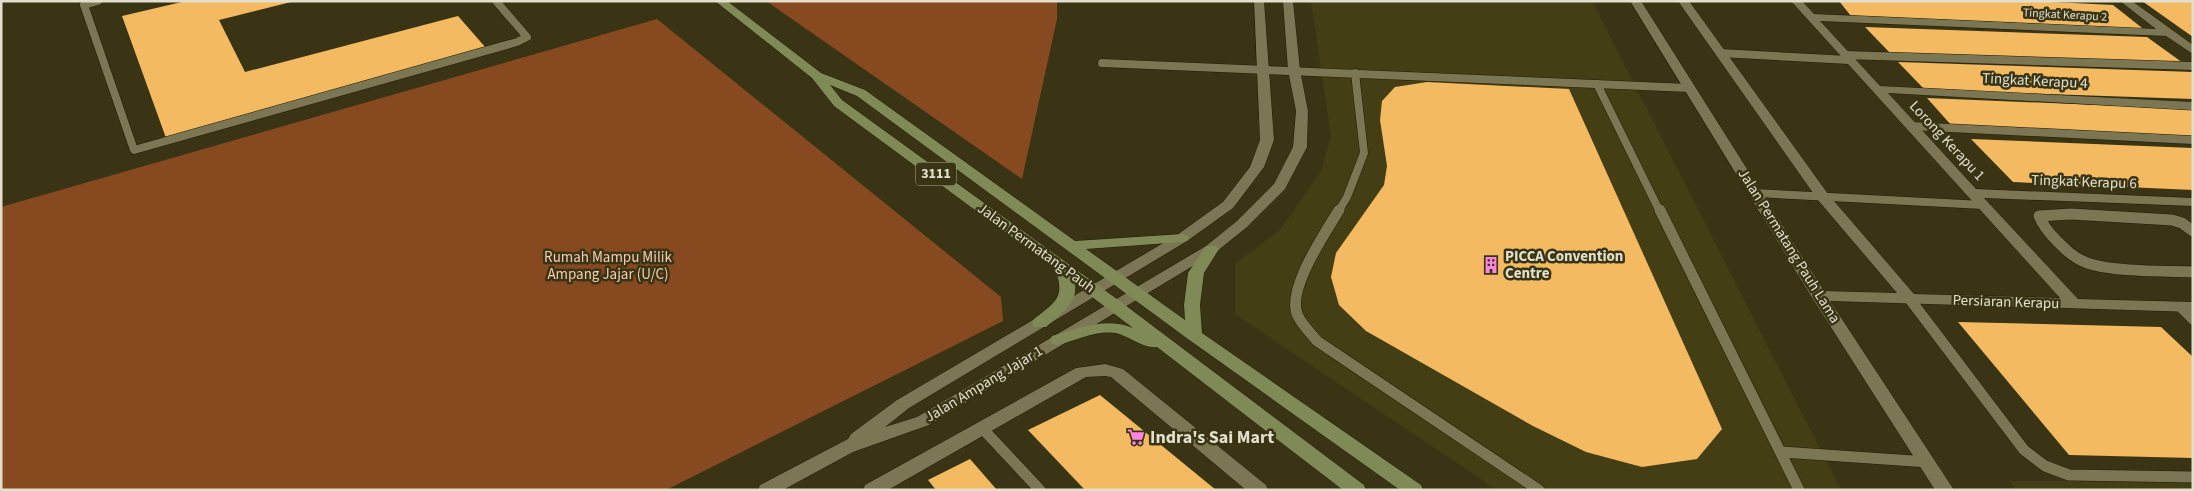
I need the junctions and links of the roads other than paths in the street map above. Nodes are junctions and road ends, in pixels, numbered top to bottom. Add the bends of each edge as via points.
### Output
1 (98, 1) edge
2 (496, 1) edge
3 (720, 1) edge
4 (1259, 1) edge
5 (1288, 1) edge
6 (1635, 1) edge
7 (1683, 1) edge
8 (1796, 1) edge
9 (2124, 1) edge
10 (1810, 17) junction
11 (2168, 33) junction
12 (2193, 51) edge
13 (1720, 53) junction
14 (1847, 57) junction
15 (1102, 64) dead end
16 (2193, 66) edge
17 (1263, 69) junction
18 (1294, 70) junction
19 (1355, 73) junction
20 (816, 75) junction
21 (1597, 84) junction
22 (1689, 88) junction
23 (1876, 89) junction
24 (2193, 106) edge
25 (1910, 126) junction
26 (2193, 140) edge
27 (1755, 193) junction
28 (1973, 193) junction
29 (1823, 197) junction
30 (2193, 202) edge
31 (1983, 205) junction
32 (2193, 231) edge
33 (1182, 238) junction
34 (1072, 246) junction
35 (1211, 248) junction
36 (1061, 267) junction
37 (2193, 272) edge
38 (1116, 278) junction
39 (1094, 291) junction
40 (1136, 293) junction
41 (1819, 296) junction
42 (1909, 298) junction
43 (2074, 304) junction
44 (1115, 306) junction
45 (2187, 307) edge
46 (2193, 319) edge
47 (1040, 324) junction
48 (1194, 335) junction
49 (1058, 340) junction
50 (1174, 350) junction
51 (982, 428) junction
52 (846, 447) junction
53 (1782, 452) junction
54 (1928, 462) junction
55 (2193, 476) edge
56 (878, 489) edge
57 (767, 490) edge
58 (1040, 490) edge
59 (1259, 490) edge
60 (1357, 490) edge
61 (1414, 490) edge
62 (1539, 490) edge
63 (1799, 490) edge
64 (1945, 490) edge

1 - 2 lane via 84,5 134,150 527,37
3 - 20 main road, Jalan Permatang Pauh / 3111
4 - 17 street, Jalan Ampang Jajar 1
5 - 18 street, Jalan Ampang Jajar 1
6 - 22 street, Jalan Permatang Pauh Lama
7 - 13 street
8 - 10 street, Lorong Kerapu 1
9 - 11 street
10 - 11 street, Tingkat Kerapu 2
10 - 14 street, Lorong Kerapu 1
11 - 12 street
13 - 14 lane
13 - 29 street
14 - 16 lane
14 - 23 street, Lorong Kerapu 1
15 - 17 lane
17 - 18 lane
17 - 33 street, Jalan Ampang Jajar 1 via 1267,140 1257,167 1228,205
18 - 19 lane
18 - 35 street, Jalan Ampang Jajar 1 via 1302,111 1300,147 1280,186 1242,224
19 - 21 lane
19 - 62 lane via 1364,153 1347,196 1304,270 1297,293 1297,315 1317,341
20 - 34 main road via 861,93
20 - 36 main road, Jalan Permatang Pauh / 3111 via 838,102
21 - 22 lane
21 - 53 lane
22 - 27 street, Jalan Permatang Pauh Lama
23 - 24 street, Tingkat Kerapu 4
23 - 25 street, Lorong Kerapu 1
25 - 26 lane
25 - 28 street, Lorong Kerapu 1
27 - 29 lane
27 - 41 street, Jalan Permatang Pauh Lama
28 - 30 street, Tingkat Kerapu 6
28 - 31 street, Lorong Kerapu 1
29 - 31 lane
29 - 42 street
31 - 43 street, Lorong Kerapu 1
32 - 37 lane via 2172,220 2071,214 2039,216 2040,221 2072,254 2088,264
33 - 34 main road
33 - 38 street, Jalan Ampang Jajar 1
34 - 38 main road
35 - 40 street, Jalan Ampang Jajar 1
35 - 48 main road via 1196,273 1192,305
36 - 39 main road, Jalan Permatang Pauh / 3111
36 - 47 main road via 1069,285 1068,298
38 - 39 street, Jalan Ampang Jajar 1
38 - 40 main road
39 - 44 main road, Jalan Permatang Pauh / 3111
39 - 47 street, Jalan Ampang Jajar 1
40 - 44 street, Jalan Ampang Jajar 1
40 - 48 main road
41 - 42 street, Persiaran Kerapu
41 - 54 street, Jalan Permatang Pauh Lama
42 - 43 street, Persiaran Kerapu
42 - 55 lane via 2024,450 2044,466 2069,475
43 - 45 street, Persiaran Kerapu
44 - 49 street, Jalan Ampang Jajar 1
44 - 50 main road, Jalan Permatang Pauh / 3111
45 - 46 lane
47 - 52 street, Jalan Ampang Jajar 1 via 903,404
48 - 61 main road
49 - 50 main road via 1096,328 1118,328
49 - 52 street, Jalan Ampang Jajar 1 via 923,421
50 - 60 main road, Jalan Permatang Pauh / 3111
51 - 56 street
51 - 58 lane
51 - 59 street via 1082,372 1105,370 1117,373
52 - 57 street, Jalan Ampang Jajar 1
53 - 54 lane
53 - 63 lane
54 - 64 street, Jalan Permatang Pauh Lama

